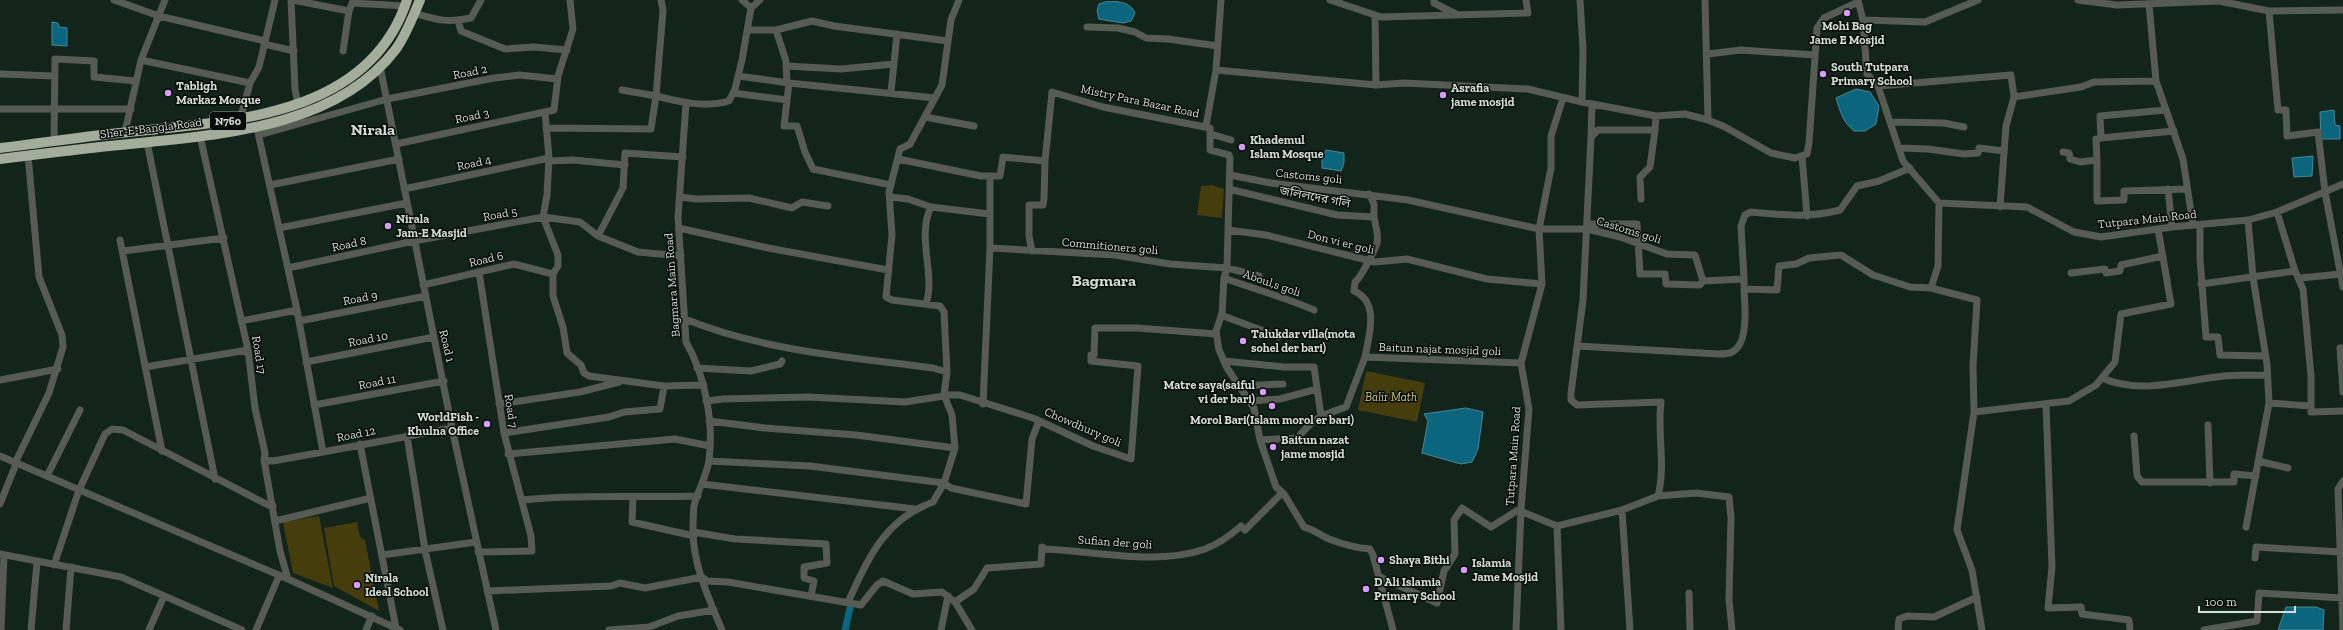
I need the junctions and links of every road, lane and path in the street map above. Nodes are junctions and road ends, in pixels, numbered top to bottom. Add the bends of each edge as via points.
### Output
1 (114, 0) edge
2 (165, 0) edge
3 (275, 0) edge
4 (292, 0) edge
5 (420, 0) edge
6 (481, 0) edge
7 (570, 0) edge
8 (661, 0) edge
9 (742, 0) edge
10 (760, 0) edge
11 (959, 0) edge
12 (1221, 0) edge
13 (1330, 0) edge
14 (1434, 0) edge
15 (1526, 0) edge
16 (1580, 0) edge
17 (1705, 0) edge
18 (1978, 0) edge
19 (2078, 0) edge
20 (1858, 1) edge
21 (2178, 1) edge
22 (406, 3) edge
23 (2149, 4) junction
24 (751, 8) junction
25 (2343, 10) edge
26 (349, 11) junction
27 (2269, 11) junction
28 (414, 14) junction
29 (1375, 15) junction
30 (1457, 15) junction
31 (158, 16) junction
32 (458, 20) junction
33 (1863, 20) junction
34 (1086, 27) dead end
35 (748, 30) junction
36 (776, 30) junction
37 (897, 34) junction
38 (948, 41) junction
39 (265, 43) junction
40 (1218, 46) junction
41 (567, 50) junction
42 (294, 51) junction
43 (343, 51) dead end
44 (1708, 54) junction
45 (1815, 55) junction
46 (141, 60) junction
47 (894, 64) junction
48 (380, 66) junction
49 (786, 66) junction
50 (1216, 70) junction
51 (0, 74) edge
52 (55, 76) junction
53 (738, 76) junction
54 (557, 79) junction
55 (136, 81) junction
56 (2156, 82) junction
57 (250, 83) junction
58 (788, 83) junction
59 (338, 85) junction
60 (1376, 85) junction
61 (1878, 86) junction
62 (622, 90) dead end
63 (891, 92) junction
64 (733, 93) junction
65 (344, 94) junction
66 (656, 96) junction
67 (2014, 97) junction
68 (935, 98) junction
69 (1563, 98) junction
70 (387, 99) junction
71 (787, 100) junction
72 (1582, 102) junction
73 (298, 104) junction
74 (686, 104) junction
75 (1592, 104) junction
76 (0, 109) edge
77 (55, 109) junction
78 (130, 109) junction
79 (2166, 110) junction
80 (545, 112) junction
81 (1656, 116) junction
82 (925, 117) junction
83 (240, 120) junction
84 (1708, 120) junction
85 (1891, 122) junction
86 (974, 126) dead end
87 (1206, 126) junction
88 (171, 127) junction
89 (1964, 127) dead end
90 (546, 128) junction
91 (1655, 130) junction
92 (2174, 131) junction
93 (125, 132) junction
94 (258, 132) junction
95 (1211, 134) junction
96 (200, 136) junction
97 (1591, 137) junction
98 (2101, 138) junction
99 (170, 140) junction
100 (1231, 140) dead end
101 (54, 142) junction
102 (147, 142) junction
103 (396, 144) junction
104 (0, 148) edge
105 (1899, 148) junction
106 (2004, 151) junction
107 (2063, 152) dead end
108 (28, 156) junction
109 (1802, 156) junction
110 (683, 157) junction
111 (0, 159) edge
112 (399, 159) junction
113 (549, 159) junction
114 (898, 159) junction
115 (2097, 160) junction
116 (1045, 161) junction
117 (625, 165) junction
118 (1910, 168) junction
119 (1230, 175) junction
120 (990, 176) junction
121 (891, 184) junction
122 (2343, 184) edge
123 (270, 186) junction
124 (2187, 188) junction
125 (404, 189) junction
126 (1229, 189) junction
127 (2168, 189) junction
128 (2325, 192) junction
129 (1369, 194) junction
130 (681, 197) junction
131 (890, 197) junction
132 (1641, 199) dead end
133 (407, 202) junction
134 (1939, 203) junction
135 (828, 206) dead end
136 (931, 207) junction
137 (2000, 207) junction
138 (2277, 212) junction
139 (990, 214) junction
140 (1807, 216) junction
141 (543, 217) junction
142 (1374, 217) junction
143 (2248, 220) junction
144 (2196, 225) junction
145 (1588, 226) junction
146 (2172, 227) junction
147 (279, 228) junction
148 (679, 228) junction
149 (1539, 229) junction
150 (2158, 229) junction
151 (1228, 230) junction
152 (598, 236) junction
153 (224, 238) junction
154 (120, 240) dead end
155 (414, 241) junction
156 (1639, 244) junction
157 (168, 246) junction
158 (990, 248) junction
159 (123, 251) junction
160 (1032, 251) junction
161 (681, 256) junction
162 (2163, 256) junction
163 (1368, 260) junction
164 (288, 268) junction
165 (1227, 268) junction
166 (888, 270) junction
167 (479, 272) junction
168 (2295, 272) junction
169 (2071, 273) dead end
170 (553, 274) junction
171 (2340, 274) junction
172 (1259, 276) dead end
173 (2252, 277) junction
174 (1224, 278) junction
175 (2300, 278) junction
176 (1744, 279) junction
177 (1702, 281) junction
178 (1542, 284) junction
179 (2201, 284) junction
180 (423, 285) junction
181 (2343, 287) edge
182 (1931, 288) junction
183 (1744, 289) junction
184 (426, 296) junction
185 (926, 304) junction
186 (297, 310) junction
187 (1314, 310) dead end
188 (1222, 315) junction
189 (685, 319) junction
190 (242, 321) junction
191 (299, 321) junction
192 (1216, 334) junction
193 (434, 337) junction
194 (1279, 337) dead end
195 (1577, 346) junction
196 (2343, 348) edge
197 (248, 350) junction
198 (2265, 356) junction
199 (1365, 357) junction
200 (190, 359) junction
201 (782, 360) dead end
202 (1224, 361) junction
203 (306, 362) junction
204 (1521, 363) junction
205 (145, 367) junction
206 (697, 368) junction
207 (58, 369) junction
208 (947, 372) junction
209 (2267, 375) junction
210 (2102, 378) junction
211 (0, 380) edge
212 (444, 381) junction
213 (622, 382) junction
214 (1283, 384) dead end
215 (704, 385) junction
216 (664, 386) junction
217 (1239, 386) junction
218 (1317, 389) junction
219 (2343, 392) edge
220 (944, 395) junction
221 (1249, 400) junction
222 (706, 401) junction
223 (2269, 403) junction
224 (499, 404) junction
225 (983, 404) junction
226 (2046, 404) junction
227 (314, 405) junction
228 (2311, 406) junction
229 (80, 410) dead end
230 (2343, 411) edge
231 (1974, 412) junction
232 (1321, 416) junction
233 (709, 421) junction
234 (1039, 421) junction
235 (2208, 425) dead end
236 (452, 428) junction
237 (504, 433) junction
238 (407, 436) junction
239 (2134, 436) dead end
240 (1260, 440) junction
241 (360, 444) junction
242 (710, 446) junction
243 (955, 448) junction
244 (162, 451) junction
245 (323, 452) junction
246 (508, 454) junction
247 (0, 456) edge
248 (264, 460) junction
249 (709, 461) junction
250 (2258, 461) junction
251 (16, 464) junction
252 (2288, 468) dead end
253 (47, 476) junction
254 (2256, 476) junction
255 (215, 478) junction
256 (2343, 481) edge
257 (944, 483) junction
258 (2210, 483) junction
259 (702, 484) junction
260 (79, 490) junction
261 (1282, 493) junction
262 (698, 496) junction
263 (1658, 496) junction
264 (2341, 497) edge
265 (371, 498) junction
266 (633, 498) junction
267 (522, 500) junction
268 (0, 504) edge
269 (273, 506) junction
270 (915, 509) junction
271 (1519, 510) junction
272 (1622, 510) junction
273 (275, 521) junction
274 (1557, 526) junction
275 (2246, 527) dead end
276 (693, 534) junction
277 (476, 542) junction
278 (425, 550) junction
279 (478, 552) junction
280 (2, 555) edge
281 (382, 555) junction
282 (2342, 555) edge
283 (2255, 558) dead end
284 (37, 562) junction
285 (54, 565) junction
286 (71, 567) junction
287 (280, 576) junction
288 (702, 577) junction
289 (1380, 577) junction
290 (288, 579) junction
291 (487, 591) junction
292 (1689, 593) dead end
293 (164, 596) junction
294 (811, 596) junction
295 (948, 596) junction
296 (1978, 597) junction
297 (2343, 598) edge
298 (848, 602) junction
299 (955, 602) junction
300 (714, 610) junction
301 (372, 616) junction
302 (398, 629) edge
303 (0, 630) edge
304 (31, 630) edge
305 (66, 630) edge
306 (149, 630) edge
307 (242, 630) edge
308 (256, 630) edge
309 (366, 630) edge
310 (443, 630) edge
311 (496, 630) edge
312 (609, 630) edge
313 (722, 630) edge
314 (941, 630) edge
315 (972, 630) edge
316 (1393, 630) edge
317 (1516, 630) edge
318 (1561, 630) edge
319 (1630, 630) edge
320 (1690, 630) edge
321 (1732, 630) edge
322 (1898, 630) edge
323 (1982, 630) edge
324 (2130, 630) edge
325 (2204, 630) edge
326 (2343, 630) edge

1 - 31 street
2 - 31 street
3 - 39 street
4 - 26 street
4 - 42 street
5 - 28 highway, Sher-E-Bangla Road / N760
6 - 32 street via 471,18
7 - 41 street via 573,29
8 - 66 street via 663,10
9 - 24 street
10 - 24 street
11 - 38 street via 951,20
12 - 40 street
13 - 29 street
14 - 30 street via 1434,3
15 - 30 street via 1528,13
16 - 72 street via 1583,49
17 - 44 street
18 - 33 street via 1925,22
19 - 23 street via 2117,5
20 - 33 street
20 - 45 street via 1824,18 1817,28
21 - 23 street
21 - 27 street via 2219,1
22 - 26 street via 352,3
22 - 59 highway, Sher-E-Bangla Road / N760 via 388,42 369,61
23 - 56 street
24 - 35 street
25 - 27 street
26 - 43 street
27 - 128 street via 2278,110 2286,110 2287,136 2318,132
28 - 32 street via 446,22
28 - 48 highway, Sher-E-Bangla Road / N760 via 396,49
29 - 30 street
29 - 60 street
31 - 39 street
31 - 46 street
32 - 41 street via 461,31 505,49 534,47
33 - 61 street via 1867,74
34 - 40 street via 1118,28 1146,38
35 - 36 street
35 - 53 street
36 - 37 street via 812,21
36 - 49 street
37 - 38 street
37 - 47 street
38 - 68 street via 942,85
39 - 42 street
39 - 57 street via 259,67
40 - 50 street
41 - 54 street
42 - 73 street
44 - 45 street via 1741,50
44 - 84 street
45 - 109 street via 1809,143 1807,154
46 - 55 street
46 - 57 street
47 - 49 street via 841,69
47 - 63 street
48 - 65 highway, Sher-E-Bangla Road / N760
48 - 70 street, Road 1
49 - 58 street
50 - 60 street
50 - 87 street
51 - 52 street
52 - 55 street via 55,59 94,61 94,77
52 - 77 street
53 - 58 street
53 - 64 street
54 - 70 street, Road 2 via 520,75
54 - 80 street, Road 3 via 554,110
55 - 78 street
56 - 67 street via 2094,82
56 - 79 street
57 - 83 street
58 - 63 street
58 - 71 street
59 - 65 highway
59 - 73 highway, Sher-E-Bangla Road / N760
60 - 69 street via 1404,83 1528,89
61 - 67 street via 2011,76
61 - 85 street
62 - 66 street
63 - 68 street
64 - 71 street
64 - 74 street via 729,101 719,104
65 - 94 highway, Sher-E-Bangla Road / N760
66 - 74 street
66 - 90 street via 651,129
67 - 106 street via 2006,126
68 - 82 street
69 - 72 street
69 - 149 street, Tutpara Main Road via 1551,136 1551,168
70 - 94 street, Road 2
70 - 103 street, Road 1
71 - 121 street via 784,126 796,126 813,169
72 - 75 street
73 - 83 highway, Sher-E-Bangla Road / N760
74 - 110 street, Bagmara Main Road
75 - 81 street
75 - 97 street
76 - 77 street
77 - 78 street
77 - 101 street
78 - 93 street
79 - 92 street
79 - 98 street via 2100,116
80 - 90 street
80 - 103 street, Road 3
81 - 84 street via 1685,114
81 - 91 street
82 - 86 street
82 - 114 street via 910,144 900,149
83 - 88 highway, Sher-E-Bangla Road / N760
84 - 109 street via 1725,126 1771,153 1795,158
85 - 89 street via 1944,123
85 - 105 street
87 - 95 street via 1211,130
87 - 116 street, Mistry Para Bazar Road via 1103,107 1052,92
88 - 93 highway, Sher-E-Bangla Road / N760
88 - 99 highway
90 - 113 street
91 - 97 street via 1598,130
91 - 132 street via 1650,167 1640,177
92 - 98 street
92 - 124 street via 2183,159
93 - 101 highway, Sher-E-Bangla Road / N760
94 - 96 highway, Sher-E-Bangla Road / N760
94 - 123 street
95 - 100 street
95 - 119 street via 1210,150 1229,155
96 - 99 highway, Sher-E-Bangla Road / N760
96 - 153 street, Road 17
97 - 145 street via 1587,183
98 - 115 street via 2096,139
99 - 102 highway, Sher-E-Bangla Road / N760
101 - 104 highway, Sher-E-Bangla Road / N760
102 - 108 highway, Sher-E-Bangla Road / N760
102 - 157 street
103 - 112 street, Road 1
105 - 106 street via 1928,148 1964,154 1978,153 1979,148
105 - 118 street via 1903,161
106 - 137 street
107 - 115 street via 2069,153 2070,159 2080,162
108 - 111 highway, Sher-E-Bangla Road / N760
108 - 207 street via 38,277 62,335
109 - 140 street
110 - 117 street via 625,153
110 - 130 street, Bagmara Main Road
112 - 123 street
112 - 125 street, Road 1
113 - 117 street, Road 4
113 - 125 street, Road 4
113 - 141 street
114 - 120 street
114 - 121 street
115 - 127 street via 2097,201 2124,200 2124,191
116 - 120 street via 1003,157 1000,176
116 - 160 street, Mistry Para Bazar Road via 1043,205 1029,205 1029,236
117 - 152 street via 623,188
118 - 134 street
118 - 140 street via 1879,181 1857,186 1840,210
119 - 126 street
119 - 129 street, Castoms goli via 1271,184
120 - 139 street
121 - 131 street
122 - 128 street, Tutpara Main Road
123 - 147 street
124 - 127 street
124 - 144 street
125 - 133 street, Road 1
126 - 142 street, জলিলদের গলি via 1337,215
126 - 151 street
127 - 146 street
128 - 138 street, Tutpara Main Road
128 - 171 street
129 - 142 street, জলিলদের গলি via 1374,204
129 - 149 street, Castoms goli
130 - 135 street via 749,198 792,208 802,202
130 - 148 street, Bagmara Main Road
131 - 136 street via 908,199
131 - 166 street via 892,235
133 - 147 street
133 - 155 street, Road 1
134 - 137 street, Tutpara Main Road
134 - 182 street via 1938,266
136 - 139 street
136 - 185 street via 925,220
137 - 150 street, Tutpara Main Road via 2027,207 2074,232 2101,237
138 - 143 street, Tutpara Main Road
138 - 168 street
139 - 158 street
140 - 176 street via 1751,212 1745,215 1741,226
141 - 152 street, Road 5 via 580,222
141 - 155 street, Road 5
141 - 170 street via 558,255 558,266
142 - 163 street via 1377,242
143 - 144 street, Tutpara Main Road
143 - 173 street
144 - 146 street, Tutpara Main Road
144 - 179 street
145 - 149 street, Castoms goli
145 - 156 street, Castoms goli
145 - 156 street via 1637,224
145 - 195 street
146 - 150 street, Tutpara Main Road
147 - 164 street
148 - 161 street, Bagmara Main Road
148 - 166 street via 768,248
149 - 178 street, Tutpara Main Road
150 - 162 street
151 - 163 street, Don vi er goli via 1266,235
151 - 165 street
152 - 161 street, Road 5 via 638,252
153 - 157 street
153 - 190 street, Road 17
154 - 159 street
155 - 164 street, Road 8
155 - 180 street, Road 1
156 - 177 street, Castoms goli via 1667,254 1695,255
156 - 177 street via 1640,274 1665,274 1666,284 1700,285
157 - 159 street
157 - 200 street
158 - 160 street, Commitioners goli
158 - 225 street
159 - 205 street
160 - 165 street, Commitioners goli via 1115,255 1170,264
161 - 189 street, Bagmara Main Road
162 - 169 street via 2121,265 2120,271 2106,272 2105,269
162 - 210 street via 2171,304 2121,314 2115,362
163 - 178 street, Don vi er goli via 1375,262 1407,259 1486,279
163 - 199 street via 1360,279 1355,282 1354,291 1364,296 1368,302 1371,317
164 - 186 street
165 - 172 street, Commitioners goli
165 - 174 street
166 - 185 street via 886,297
167 - 170 street, Road 6 via 514,264
167 - 180 street, Road 6
167 - 224 street, Road 7
168 - 173 street
168 - 175 street
170 - 213 street via 553,296 563,327 567,353 589,376
171 - 175 street
171 - 181 street
173 - 179 street
173 - 198 street
174 - 187 street, Aboul,s goli via 1281,296
174 - 188 street
175 - 228 street via 2310,368
176 - 177 street
176 - 183 street
178 - 204 street, Tutpara Main Road
179 - 198 street via 2206,337 2218,337 2220,355
180 - 184 street, Road 1
182 - 183 street via 1910,287 1873,275 1841,255 1809,258 1796,264 1779,266 1777,290
182 - 231 street via 1977,300 1973,366
183 - 195 street via 1745,324 1740,343 1732,352 1719,354
184 - 191 street, Road 9
184 - 193 street, Road 1
185 - 208 street via 940,306 944,312
186 - 190 street
186 - 191 street
188 - 192 street
188 - 194 street
189 - 206 street, Bagmara Main Road via 686,342
189 - 208 street via 715,331 793,350
190 - 197 street, Road 17
191 - 203 street
192 - 202 street
192 - 234 street, Chowdhury goli via 1137,328 1095,328 1094,355 1091,355 1091,361 1138,366 1131,459 1093,446
193 - 203 street, Road 10
193 - 212 street, Road 1
195 - 263 street via 1571,400 1577,405 1661,402 1659,422 1662,482
196 - 219 street via 2340,348
197 - 200 street
197 - 248 street, Road 17
198 - 209 street
199 - 204 street, Baitun najat mosjid goli
199 - 232 street, Baitun najat mosjid goli via 1346,407
200 - 205 street
200 - 255 street
201 - 206 street via 780,364 751,371
202 - 217 street
202 - 218 street via 1284,367 1314,366
203 - 227 street
204 - 271 street, Tutpara Main Road via 1529,410
205 - 244 street
206 - 215 street, Bagmara Main Road
207 - 211 street
207 - 251 street
208 - 220 street
209 - 210 street via 2225,376 2150,386 2114,383
209 - 223 street
210 - 226 street via 2096,385 2069,401
212 - 227 street, Road 11
212 - 236 street, Road 1
213 - 216 street
213 - 224 street via 580,392
214 - 217 street
215 - 216 street
215 - 222 street, Bagmara Main Road
216 - 237 street via 660,409 624,412 609,417
217 - 221 street
218 - 221 street via 1280,399
218 - 232 street
220 - 222 street, Chowdhury goli via 905,402 808,396 723,398
220 - 225 street, Chowdhury goli via 960,395
220 - 243 street via 952,415
221 - 240 street via 1254,408
222 - 233 street, Bagmara Main Road
223 - 228 street
223 - 250 street
224 - 237 street, Road 7
225 - 234 street, Chowdhury goli
226 - 231 street
226 - 324 street via 2052,567 2048,608 2081,607 2082,614 2129,620
227 - 245 street
228 - 230 street via 2311,412
229 - 253 street
231 - 296 street via 1958,530
232 - 240 street, Baitun najat mosjid goli via 1308,424 1298,438
233 - 242 street, Bagmara Main Road
233 - 243 street via 856,435
234 - 257 street via 1032,439 1026,504 951,488
235 - 258 street
236 - 238 street, Road 12
236 - 277 street, Road 1
237 - 246 street, Road 7
238 - 241 street, Road 12
238 - 278 street
239 - 258 street via 2137,476 2142,482
240 - 261 street via 1276,487
241 - 245 street, Road 12
241 - 265 street
242 - 246 street via 675,438
242 - 249 street, Bagmara Main Road
243 - 257 street
244 - 255 street
244 - 260 street via 122,430 112,429 105,434
245 - 248 street, Road 12 via 273,461
246 - 267 street, Road 7
247 - 251 street
248 - 269 street, Road 17
249 - 257 street via 810,466
249 - 259 street, Bagmara Main Road
250 - 252 street
250 - 254 street
251 - 253 street
251 - 268 street
253 - 260 street
254 - 258 street via 2234,474 2234,482
254 - 275 street
255 - 269 street
256 - 264 street via 2338,489
257 - 270 street via 933,502
259 - 262 street, Bagmara Main Road
259 - 270 street
260 - 285 street
260 - 287 street
261 - 289 street via 1304,527 1316,530 1328,539 1370,550 1374,555
261 - 299 street, Sufian der goli via 1245,530 1241,526 1204,550 1170,556 1134,557 1042,547 1041,564 987,568 974,589
262 - 266 street
262 - 276 street, Bagmara Main Road via 694,507
263 - 272 street
263 - 321 street via 1696,493 1730,497
264 - 282 street
265 - 273 street
265 - 281 street
266 - 267 street via 561,496
266 - 276 street via 632,522
267 - 279 street, Road 7 via 532,551
269 - 273 street, Road 17
270 - 298 street via 888,530 868,559
271 - 274 street
271 - 289 street via 1490,527 1462,508 1454,520 1455,554 1444,570 1437,603
271 - 317 street, Tutpara Main Road
272 - 274 street
272 - 319 street
273 - 290 street, Road 17
274 - 318 street
276 - 288 street, Bagmara Main Road
276 - 294 street via 826,544 827,563 804,567 804,578 814,581
277 - 278 street
277 - 279 street, Road 1
278 - 281 street
278 - 310 street
279 - 291 street, Road 1
280 - 284 street
280 - 303 street
281 - 302 street
282 - 283 street via 2256,547
282 - 297 street
284 - 285 street
284 - 304 street
285 - 286 street
286 - 293 street via 121,577
286 - 305 street
287 - 290 street
287 - 308 street
288 - 291 street via 645,588 620,583 611,586
288 - 294 street via 707,581 728,582
288 - 300 street, Bagmara Main Road
289 - 316 street
290 - 301 street
291 - 311 street, Road 1
292 - 320 street
293 - 306 street
293 - 307 street
294 - 298 street
295 - 298 street via 942,592 913,594 883,582 877,585 861,605
295 - 299 street
295 - 314 street
296 - 322 street via 1934,617 1907,616 1898,619
296 - 323 street
297 - 325 street via 2259,593 2257,621
297 - 326 street
299 - 315 street
300 - 312 street via 678,616 649,627
300 - 313 street, Bagmara Main Road
301 - 302 street
301 - 309 street

